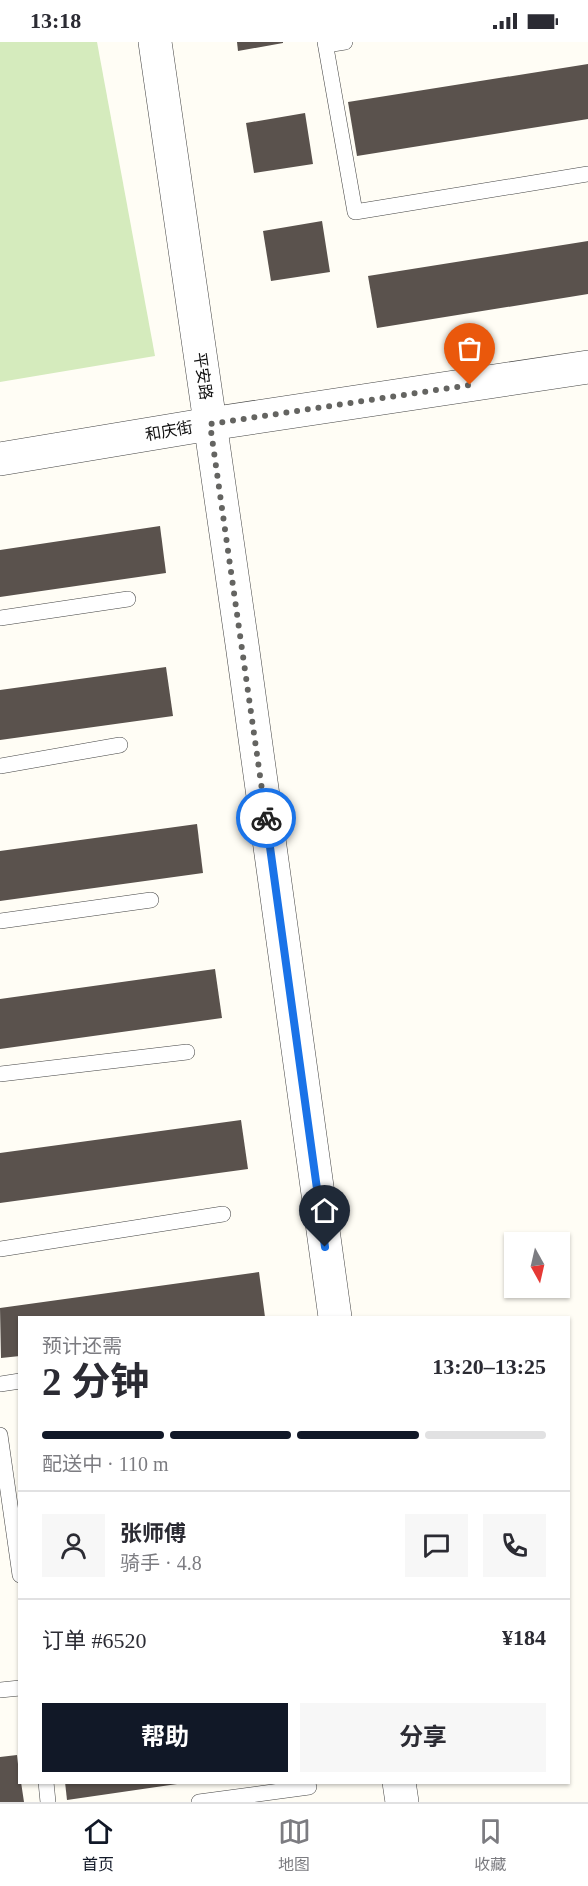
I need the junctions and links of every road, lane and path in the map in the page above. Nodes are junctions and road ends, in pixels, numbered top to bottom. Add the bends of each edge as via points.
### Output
1 (155, 42) edge
2 (345, 42) edge
3 (326, 43) edge
4 (588, 174) edge
5 (588, 367) edge
6 (210, 424) junction
7 (0, 459) edge
8 (128, 599) dead end
9 (0, 618) edge
10 (120, 745) dead end
11 (0, 766) edge
12 (151, 900) dead end
13 (0, 921) edge
14 (187, 1052) dead end
15 (0, 1074) edge
16 (223, 1214) dead end
17 (0, 1249) edge
18 (335, 1316) edge
19 (18, 1381) edge
20 (0, 1384) edge
21 (0, 1435) edge
22 (11, 1537) edge
23 (18, 1567) edge
24 (18, 1688) edge
25 (0, 1690) edge
26 (46, 1784) edge
27 (399, 1784) edge
28 (309, 1787) dead end
29 (48, 1802) edge
30 (199, 1802) edge
31 (402, 1802) edge

1 - 6 street, 平安路
2 - 3 lane
3 - 4 lane via 355,212
5 - 6 street, 和庆街
6 - 7 street, 和庆街
6 - 18 street, 平安路
8 - 9 lane
10 - 11 lane
12 - 13 lane
14 - 15 lane
16 - 17 lane
19 - 20 lane
21 - 22 lane
22 - 23 lane
24 - 25 lane
26 - 29 lane
27 - 31 street
28 - 30 lane

